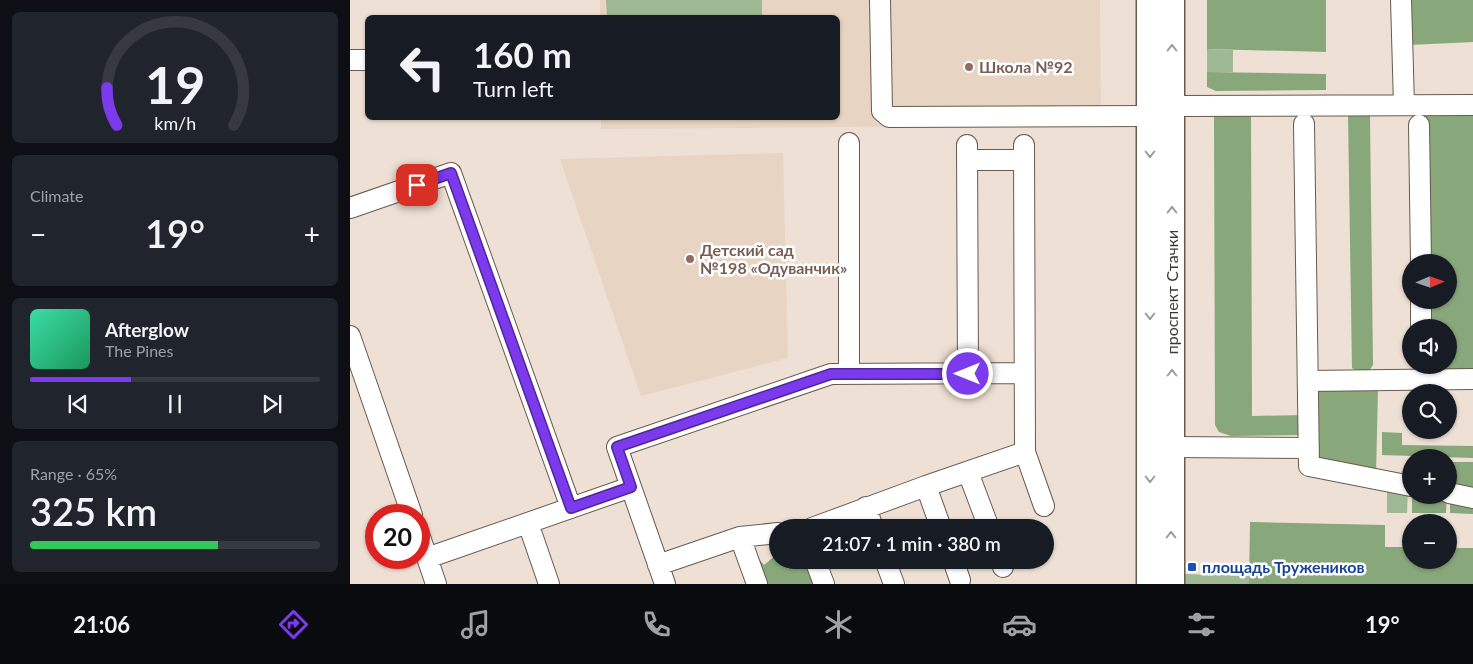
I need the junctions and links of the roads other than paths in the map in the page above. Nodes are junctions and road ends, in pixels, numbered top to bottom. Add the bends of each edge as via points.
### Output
1 (880, 0) edge
2 (1150, 0) edge
3 (1171, 0) edge
4 (1402, 0) edge
5 (350, 60) edge
6 (365, 60) edge
7 (1404, 105) junction
8 (1473, 105) edge
9 (1161, 111) junction
10 (1304, 124) dead end
11 (1419, 126) dead end
12 (849, 143) dead end
13 (350, 208) edge
14 (1420, 254) edge
15 (350, 336) edge
16 (849, 374) junction
17 (968, 374) junction
18 (1024, 374) junction
19 (1402, 374) edge
20 (1436, 374) edge
21 (1473, 379) edge
22 (1308, 381) junction
23 (1172, 447) junction
24 (1309, 448) junction
25 (1025, 452) junction
26 (968, 472) junction
27 (1402, 484) edge
28 (926, 486) junction
29 (631, 487) junction
30 (1457, 495) edge
31 (1473, 498) edge
32 (408, 504) edge
33 (1044, 506) dead end
34 (866, 507) junction
35 (571, 508) junction
36 (835, 519) edge
37 (870, 519) edge
38 (938, 519) edge
39 (986, 519) edge
40 (528, 523) junction
41 (769, 534) edge
42 (740, 537) junction
43 (430, 557) edge
44 (658, 565) junction
45 (430, 567) edge
46 (818, 569) edge
47 (888, 569) edge
48 (956, 569) edge
49 (960, 580) dead end
50 (436, 584) edge
51 (549, 584) edge
52 (665, 584) edge
53 (757, 584) edge
54 (824, 584) edge
55 (894, 584) edge
56 (1150, 584) edge
57 (1171, 584) edge

1 - 9 lane via 882,111 889,117
2 - 9 main road, проспект Стачки
9 -> 3 main road, проспект Стачки
4 - 7 lane
5 - 6 lane
7 - 8 lane
7 - 9 lane
23 -> 9 main road, проспект Стачки
9 -> 56 main road, проспект Стачки
10 - 22 lane
11 - 14 lane
12 - 16 lane
13 - 35 lane via 451,173
15 - 32 lane
16 - 17 lane
16 - 29 lane via 831,374 617,447
17 - 18 lane
17 - 18 lane via 967,152 1024,153
18 - 25 lane
19 - 22 lane
20 - 21 lane
22 - 24 lane
23 - 24 lane
57 -> 23 main road, проспект Стачки
24 - 27 lane via 1309,466
25 - 26 lane
25 - 33 lane
26 - 28 lane
26 - 39 lane
28 - 34 lane
28 - 38 lane
29 - 35 lane
29 - 44 lane
30 - 31 lane
34 - 36 lane
34 - 37 lane
35 - 40 lane
40 - 43 lane
40 - 51 lane
41 - 42 lane
42 - 44 lane
42 - 53 lane
44 - 52 lane
45 - 50 lane
46 - 54 lane
47 - 55 lane
48 - 49 lane

